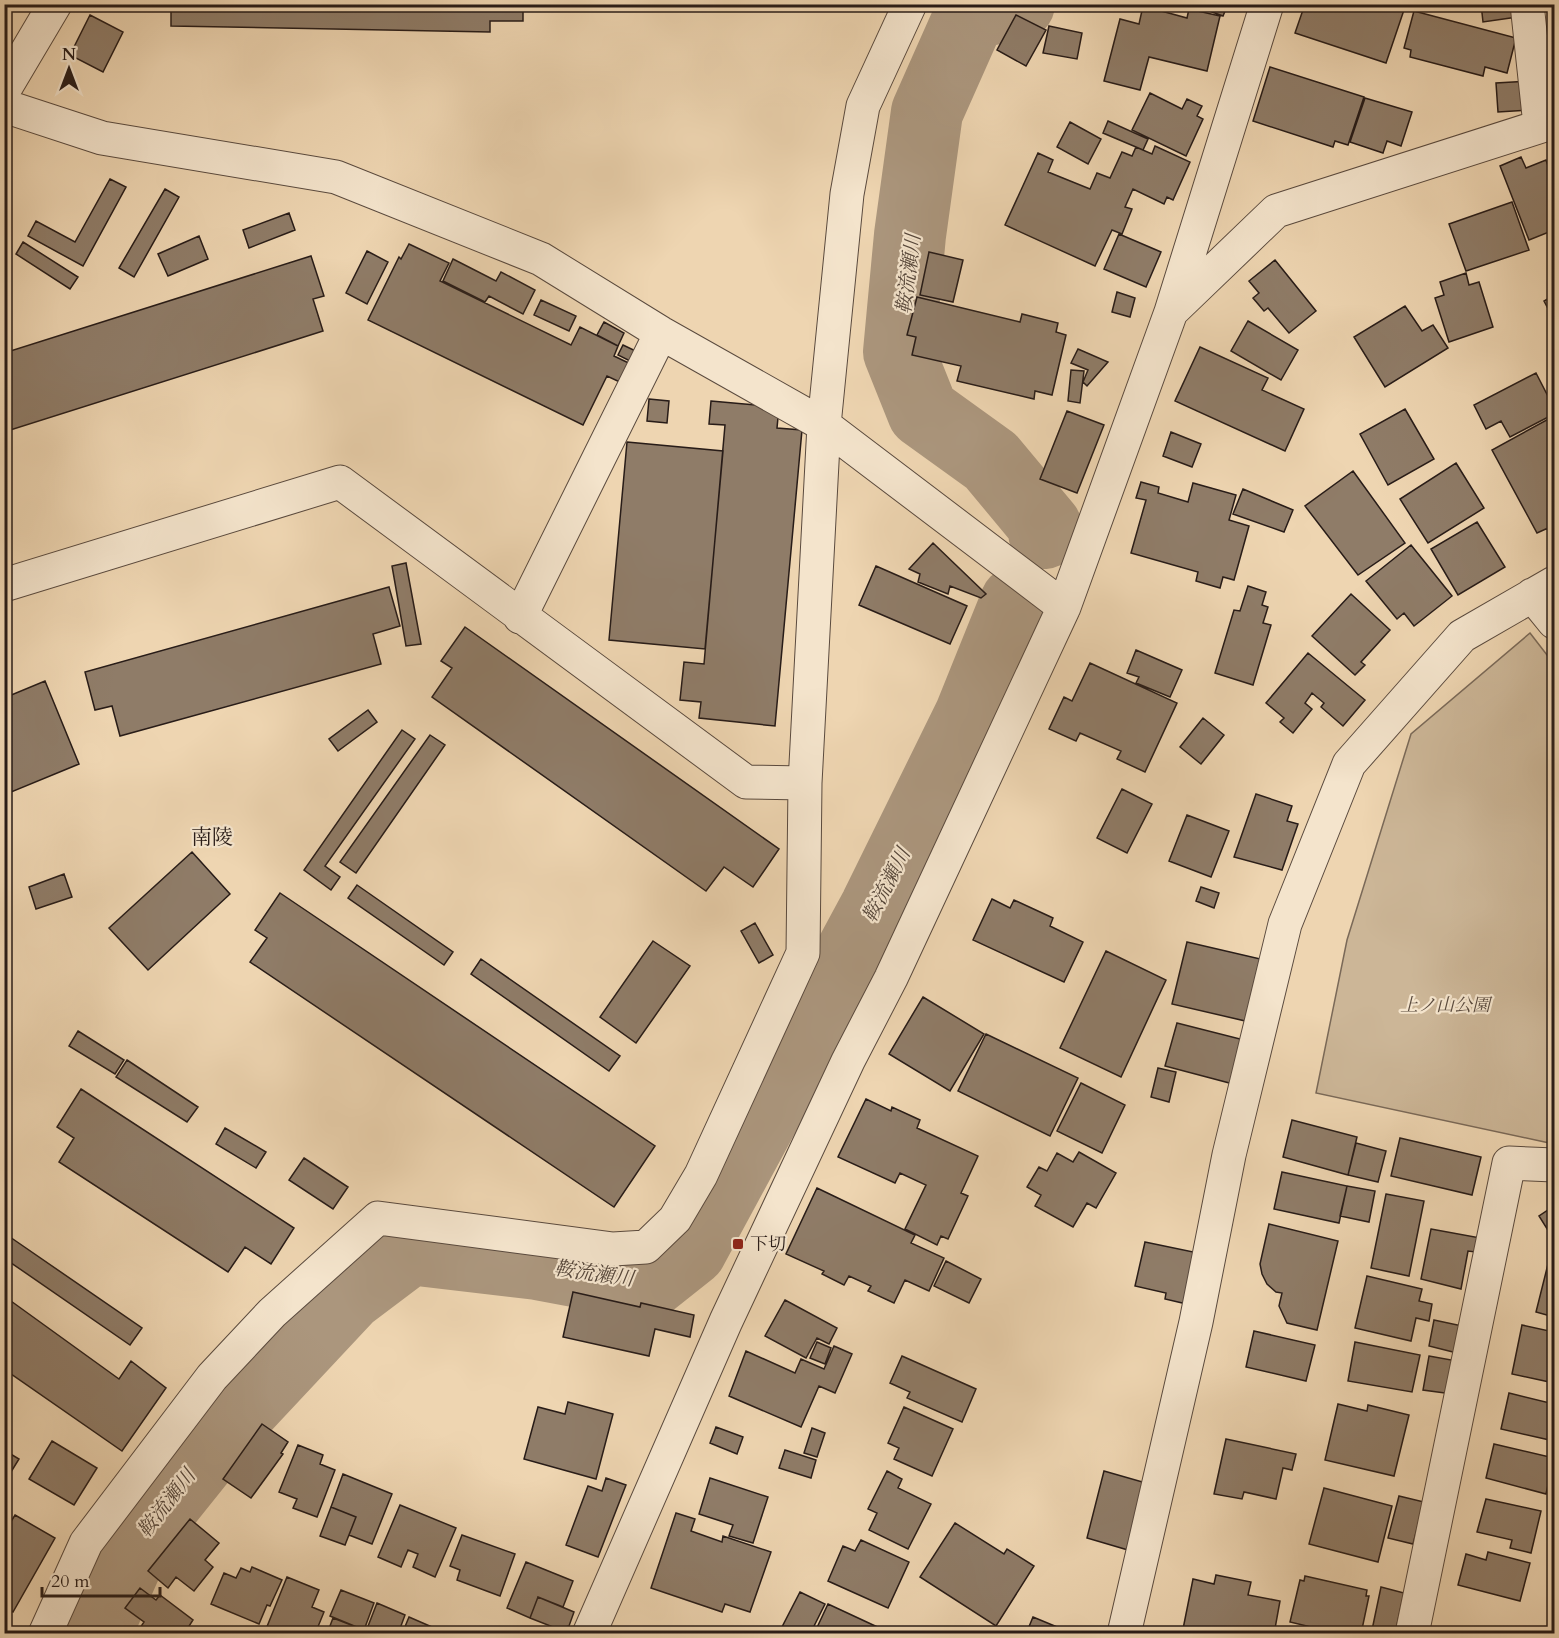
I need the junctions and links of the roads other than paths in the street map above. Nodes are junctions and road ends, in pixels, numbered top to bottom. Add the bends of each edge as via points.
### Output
1 (55, 4) edge
2 (910, 4) edge
3 (1267, 4) edge
4 (1527, 4) edge
5 (4, 90) edge
6 (4, 106) edge
7 (1550, 126) edge
8 (1171, 312) junction
9 (661, 333) junction
10 (824, 425) junction
11 (4, 585) edge
12 (1543, 589) edge
13 (1064, 607) junction
14 (520, 617) junction
15 (1554, 622) edge
16 (805, 783) junction
17 (1554, 1165) edge
18 (45, 1634) edge
19 (589, 1634) edge
20 (1124, 1634) edge
21 (1412, 1634) edge

1 - 5 street
2 - 10 street via 863,106 847,194
3 - 8 street
4 - 7 street
6 - 9 street via 102,138 336,177 541,260
7 - 8 street via 1276,211
8 - 13 street
9 - 10 street
9 - 14 street
10 - 13 street
10 - 16 street
11 - 14 street via 340,482
12 - 15 street
12 - 20 street via 1462,636 1349,764 1285,924 1229,1155 1196,1322
13 - 19 street via 726,1321
14 - 16 street via 746,782
16 - 18 street via 802,953 701,1175 675,1219 646,1247 613,1249 378,1218 272,1313 212,1377 86,1543
17 - 21 street via 1509,1163

